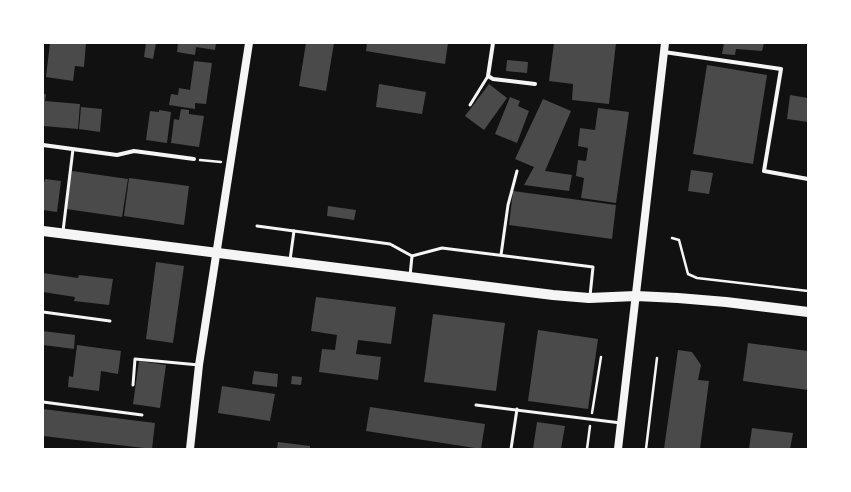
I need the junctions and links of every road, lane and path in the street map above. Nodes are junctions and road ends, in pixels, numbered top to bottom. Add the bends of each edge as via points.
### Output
1 (249, 43) edge
2 (493, 43) edge
3 (665, 43) edge
4 (663, 52) junction
5 (488, 76) junction
6 (535, 84) dead end
7 (470, 105) dead end
8 (43, 145) edge
9 (73, 149) junction
10 (194, 159) joint
11 (230, 163) junction
12 (517, 171) dead end
13 (808, 179) edge
14 (257, 226) dead end
15 (43, 231) edge
16 (294, 231) junction
17 (62, 233) junction
18 (672, 238) dead end
19 (215, 252) junction
20 (501, 255) junction
21 (412, 256) junction
22 (290, 262) junction
23 (410, 278) junction
24 (808, 291) edge
25 (636, 296) junction
26 (589, 298) junction
27 (43, 312) edge
28 (808, 312) edge
29 (110, 321) dead end
30 (601, 357) dead end
31 (657, 358) dead end
32 (199, 365) junction
33 (133, 385) dead end
34 (43, 402) edge
35 (476, 405) dead end
36 (517, 409) junction
37 (142, 415) dead end
38 (591, 419) junction
39 (621, 423) junction
40 (190, 449) edge
41 (511, 449) edge
42 (587, 449) edge
43 (618, 449) edge
44 (646, 449) edge

1 - 11 main road
2 - 5 street
3 - 4 main road
4 - 13 street via 781,69 764,171
4 - 25 main road
5 - 6 street via 493,79
5 - 7 lane
8 - 9 street
9 - 10 street via 117,155 134,151
9 - 17 lane
10 - 11 path
11 - 19 main road
12 - 20 lane via 508,205
14 - 16 lane
15 - 17 main road
16 - 21 lane via 390,244
16 - 22 lane
17 - 19 main road
18 - 24 path via 680,240 688,274 697,278
19 - 22 main road
19 - 32 main road
20 - 21 lane via 442,248
20 - 26 lane via 592,267
21 - 23 lane
22 - 23 main road
23 - 26 main road via 553,296
25 - 26 main road
25 - 28 main road via 726,302
25 - 39 main road
27 - 29 lane
30 - 38 path
31 - 44 path
32 - 33 lane via 135,359
32 - 40 main road
34 - 37 lane
35 - 36 lane
36 - 38 lane
36 - 41 lane
38 - 39 lane
38 - 42 path
39 - 43 main road

